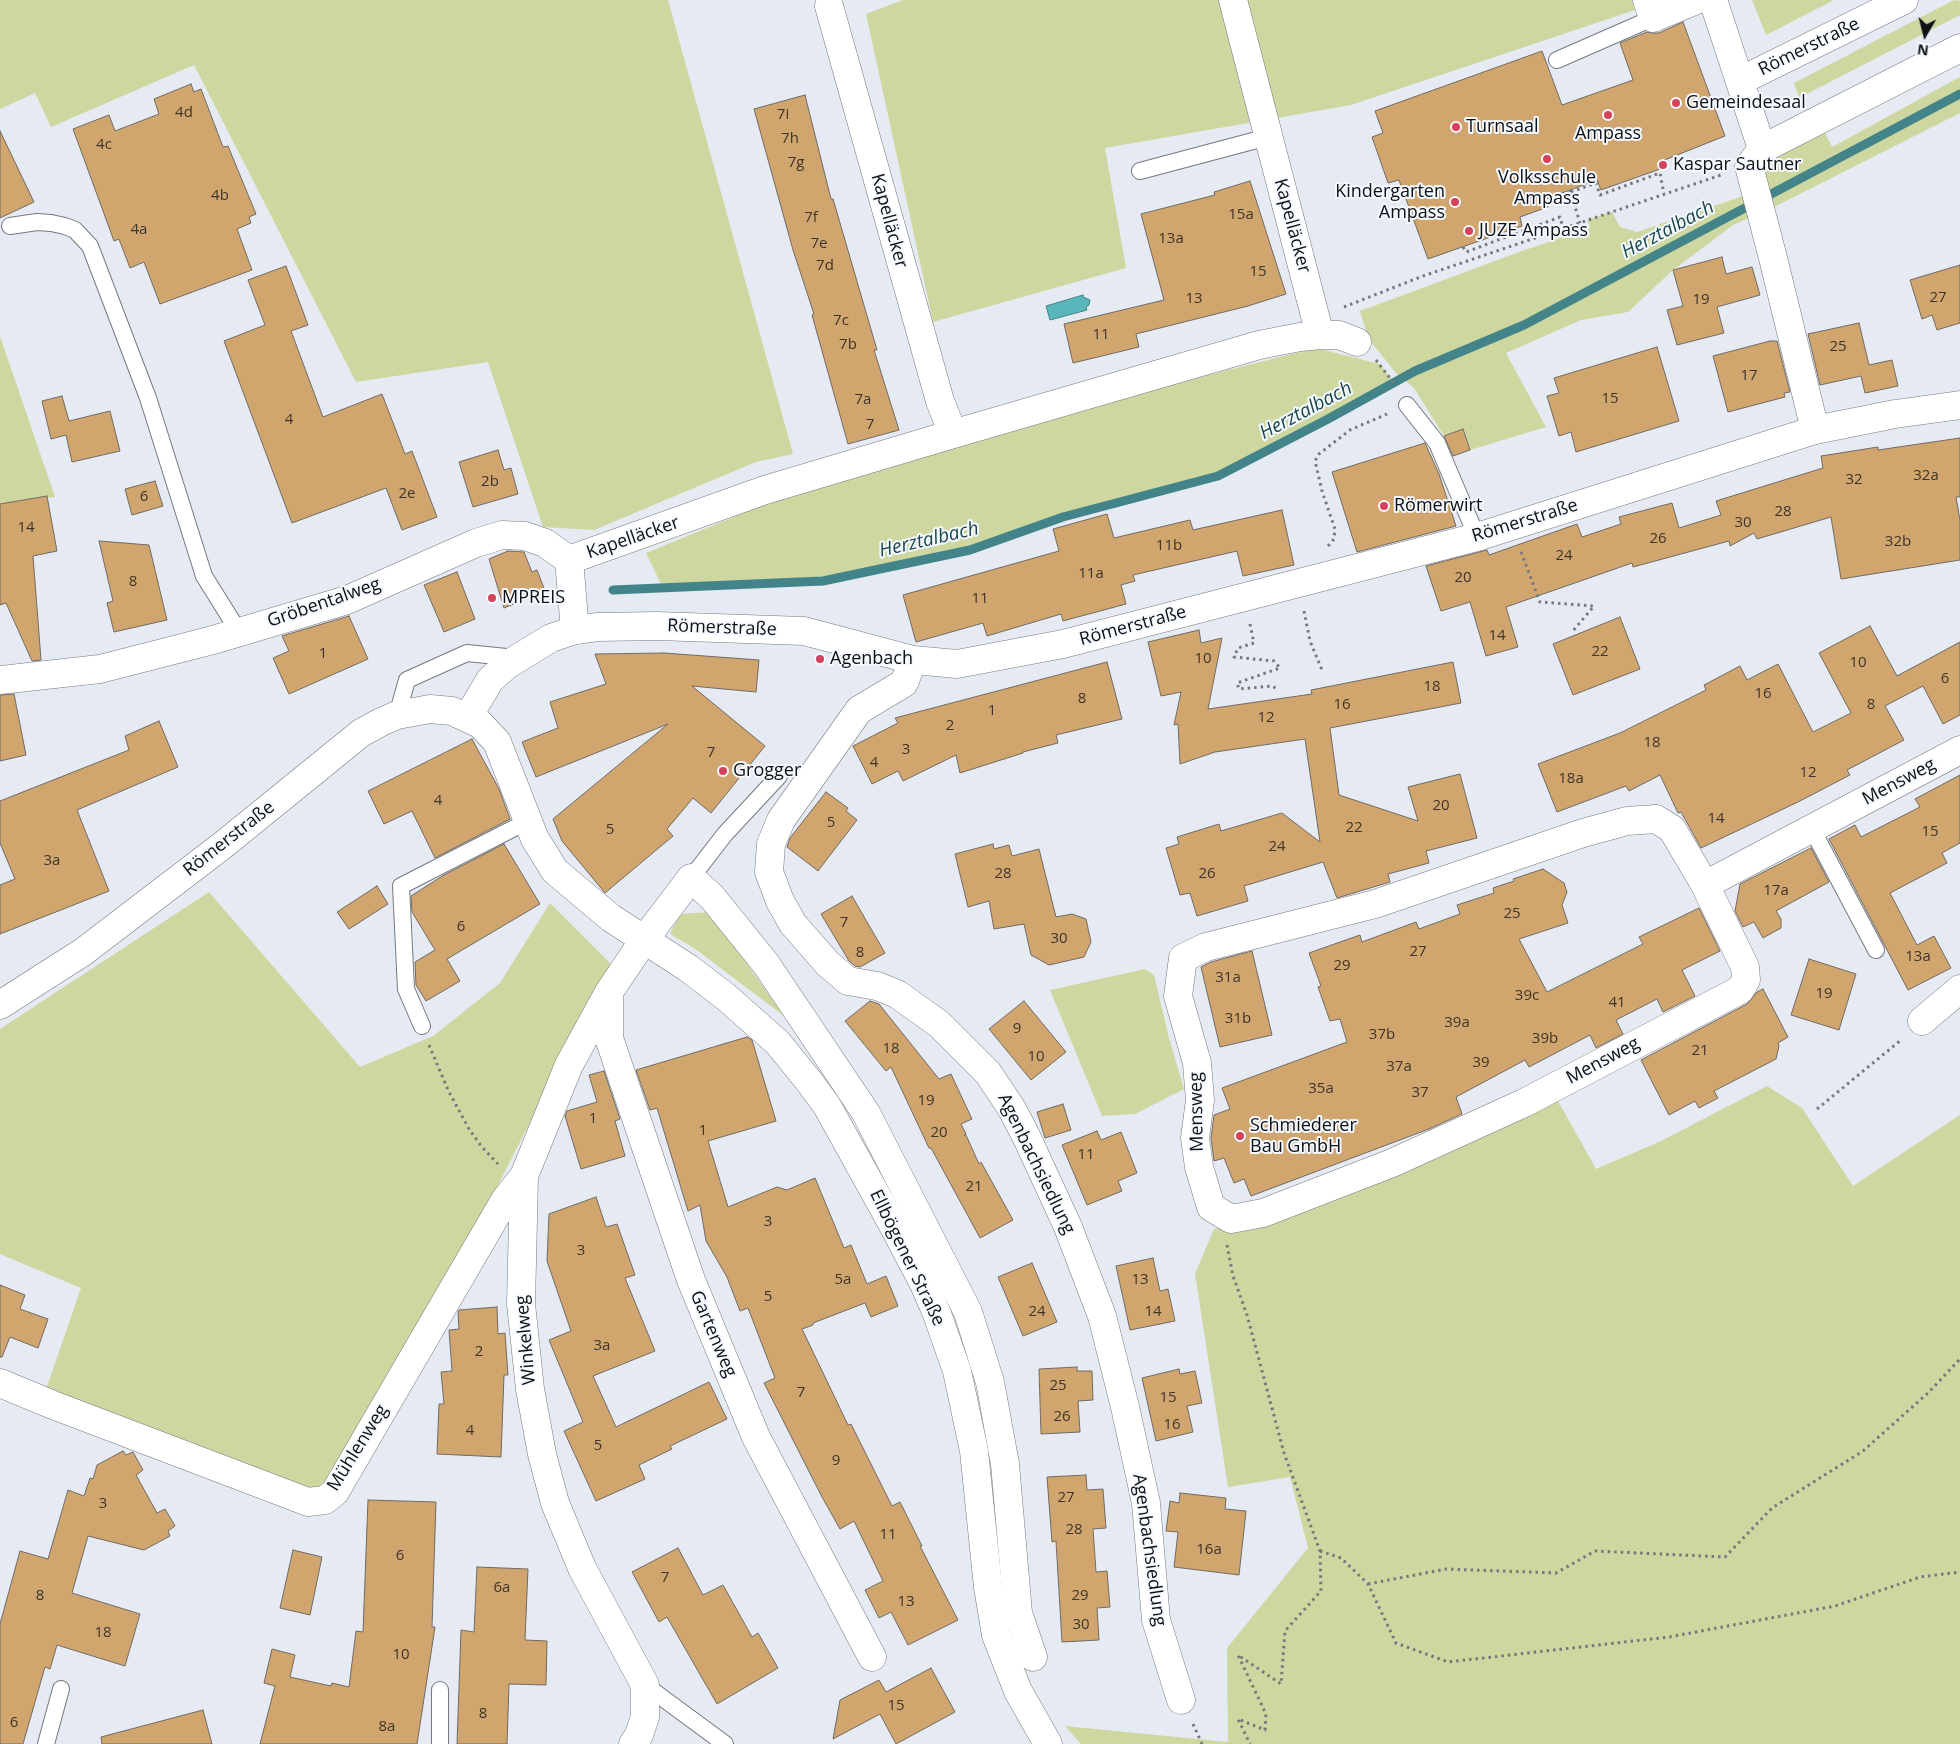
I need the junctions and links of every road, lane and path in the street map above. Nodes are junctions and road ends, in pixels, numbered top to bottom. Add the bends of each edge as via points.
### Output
1 (1233, 0) edge
2 (1696, 0) edge
3 (1713, 0) edge
4 (1904, 0) edge
5 (829, 6) dead end
6 (1650, 9) edge
7 (1960, 48) edge
8 (1557, 60) dead end
9 (1740, 81) junction
10 (1268, 137) junction
11 (1755, 158) junction
12 (1140, 171) dead end
13 (1664, 194) junction
14 (1580, 223) junction
15 (10, 226) dead end
16 (1563, 228) junction
17 (1463, 247) dead end
18 (1339, 337) junction
19 (1380, 364) dead end
20 (1407, 405) junction
21 (1960, 405) edge
22 (1815, 430) junction
23 (953, 434) junction
24 (1512, 526) junction
25 (1477, 537) junction
26 (1323, 551) dead end
27 (569, 560) junction
28 (1298, 584) junction
29 (1245, 597) junction
30 (575, 630) junction
31 (239, 632) junction
32 (1572, 632) dead end
33 (516, 658) junction
34 (913, 660) junction
35 (1322, 670) dead end
36 (0, 680) edge
37 (1277, 689) dead end
38 (398, 716) junction
39 (468, 716) junction
40 (1960, 750) edge
41 (780, 776) dead end
42 (528, 821) junction
43 (1812, 829) junction
44 (691, 878) junction
45 (1705, 885) junction
46 (644, 940) junction
47 (1876, 950) dead end
48 (1960, 989) edge
49 (609, 992) junction
50 (0, 1005) edge
51 (1922, 1020) joint
52 (422, 1026) joint
53 (1817, 1109) dead end
54 (524, 1176) junction
55 (1221, 1213) junction
56 (1960, 1359) edge
57 (0, 1383) edge
58 (1320, 1551) junction
59 (1960, 1572) edge
60 (1368, 1584) junction
61 (872, 1657) dead end
62 (1033, 1657) dead end
63 (645, 1685) junction
64 (62, 1689) dead end
65 (440, 1690) dead end
66 (1181, 1700) dead end
67 (46, 1744) edge
68 (440, 1744) edge
69 (633, 1744) edge
70 (725, 1744) edge
71 (1048, 1744) edge
72 (1250, 1744) edge

1 - 10 street, Kapelläcker
2 - 6 street
3 - 9 street, Römerstraße
4 - 9 street, Römerstraße
5 - 23 street, Kapelläcker via 940,401
6 - 8 lane
7 - 11 street
9 - 11 street, Römerstraße
10 - 12 lane
10 - 18 street, Kapelläcker
11 - 13 path
11 - 22 street, Römerstraße via 1759,202
13 - 14 path
13 - 14 path via 1660,174 1600,195 1596,183 1570,191
14 - 16 path
15 - 31 lane via 37,222 65,226 75,230 90,246 148,398 204,576
16 - 17 path via 1560,217 1466,252
16 - 18 path via 1344,306
18 - 23 street, Kapelläcker via 1300,337 1259,345
19 - 20 path
20 - 25 lane via 1437,442
20 - 26 path via 1350,430 1315,461 1335,529 1334,539
21 - 22 street, Römerstraße
22 - 24 street, Römerstraße
23 - 27 street, Kapelläcker via 765,490
24 - 25 street, Römerstraße
24 - 32 path via 1540,602 1594,606
25 - 28 street, Römerstraße
27 - 30 street
27 - 31 street, Gröbentalweg via 545,543 524,536 502,535 476,543 347,600
28 - 29 street, Römerstraße
28 - 35 path via 1310,641
29 - 34 street, Römerstraße via 1063,644 957,664
29 - 37 path via 1254,643 1238,648 1234,657 1274,661 1280,668 1237,684 1238,689 1272,686
30 - 33 street, Römerstraße via 551,638
30 - 34 street, Römerstraße via 658,626 804,631
31 - 36 street, Gröbentalweg via 100,669
33 - 38 lane via 467,654 407,680
33 - 39 street, Römerstraße via 490,680
34 - 66 street, Agenbachsiedlung via 904,683 859,710 781,820 770,844 769,872 793,924 828,964 848,981 886,989 939,1024 988,1073 1027,1138 1068,1227 1102,1316 1146,1503 1156,1620
38 - 39 street, Römerstraße via 438,709
38 - 50 street, Römerstraße via 361,734 83,952
39 - 42 street, Römerstraße via 497,742
40 - 43 street, Mensweg
41 - 44 lane via 725,834
42 - 46 street, Römerstraße via 555,871 611,918
42 - 52 lane via 401,886 406,989
43 - 45 street, Mensweg
43 - 47 lane
44 - 46 street
44 - 62 street via 712,897 766,964 866,1113 968,1312 992,1391 1005,1464 1018,1613
45 - 55 street, Mensweg via 1745,967 1746,980 1740,990 1524,1103 1392,1163 1263,1213 1231,1219
45 - 55 street, Mensweg via 1672,829 1656,819 1627,821 1375,904 1206,947 1183,958 1178,996 1197,1064 1200,1100 1195,1138 1199,1168 1211,1207
46 - 49 street, Winkelweg
46 - 71 street, Ellbögener Straße via 688,968 743,1010 795,1062 827,1106 924,1284 948,1343 965,1403 974,1451 996,1635 1018,1691
48 - 51 street
49 - 54 street, Winkelweg via 569,1065
49 - 61 street, Gartenweg via 609,1038 691,1280 756,1437
51 - 53 path
52 - 54 path via 448,1090 476,1140 497,1163
54 - 57 street, Mühlenweg via 505,1200 335,1492 325,1500 308,1502
54 - 63 street, Winkelweg via 521,1313 530,1389 546,1474 582,1568
55 - 58 path via 1233,1276 1247,1315 1284,1453
56 - 60 path via 1863,1451 1772,1508 1725,1557 1595,1551 1556,1573 1446,1569
58 - 60 path via 1340,1558
58 - 72 path via 1321,1591 1284,1631 1280,1684 1238,1655 1266,1714 1265,1730 1238,1719
59 - 60 path via 1920,1577 1835,1606 1669,1637 1448,1662 1396,1643
63 - 69 street, Winkelweg via 645,1717
63 - 70 lane
64 - 67 lane
65 - 68 lane

